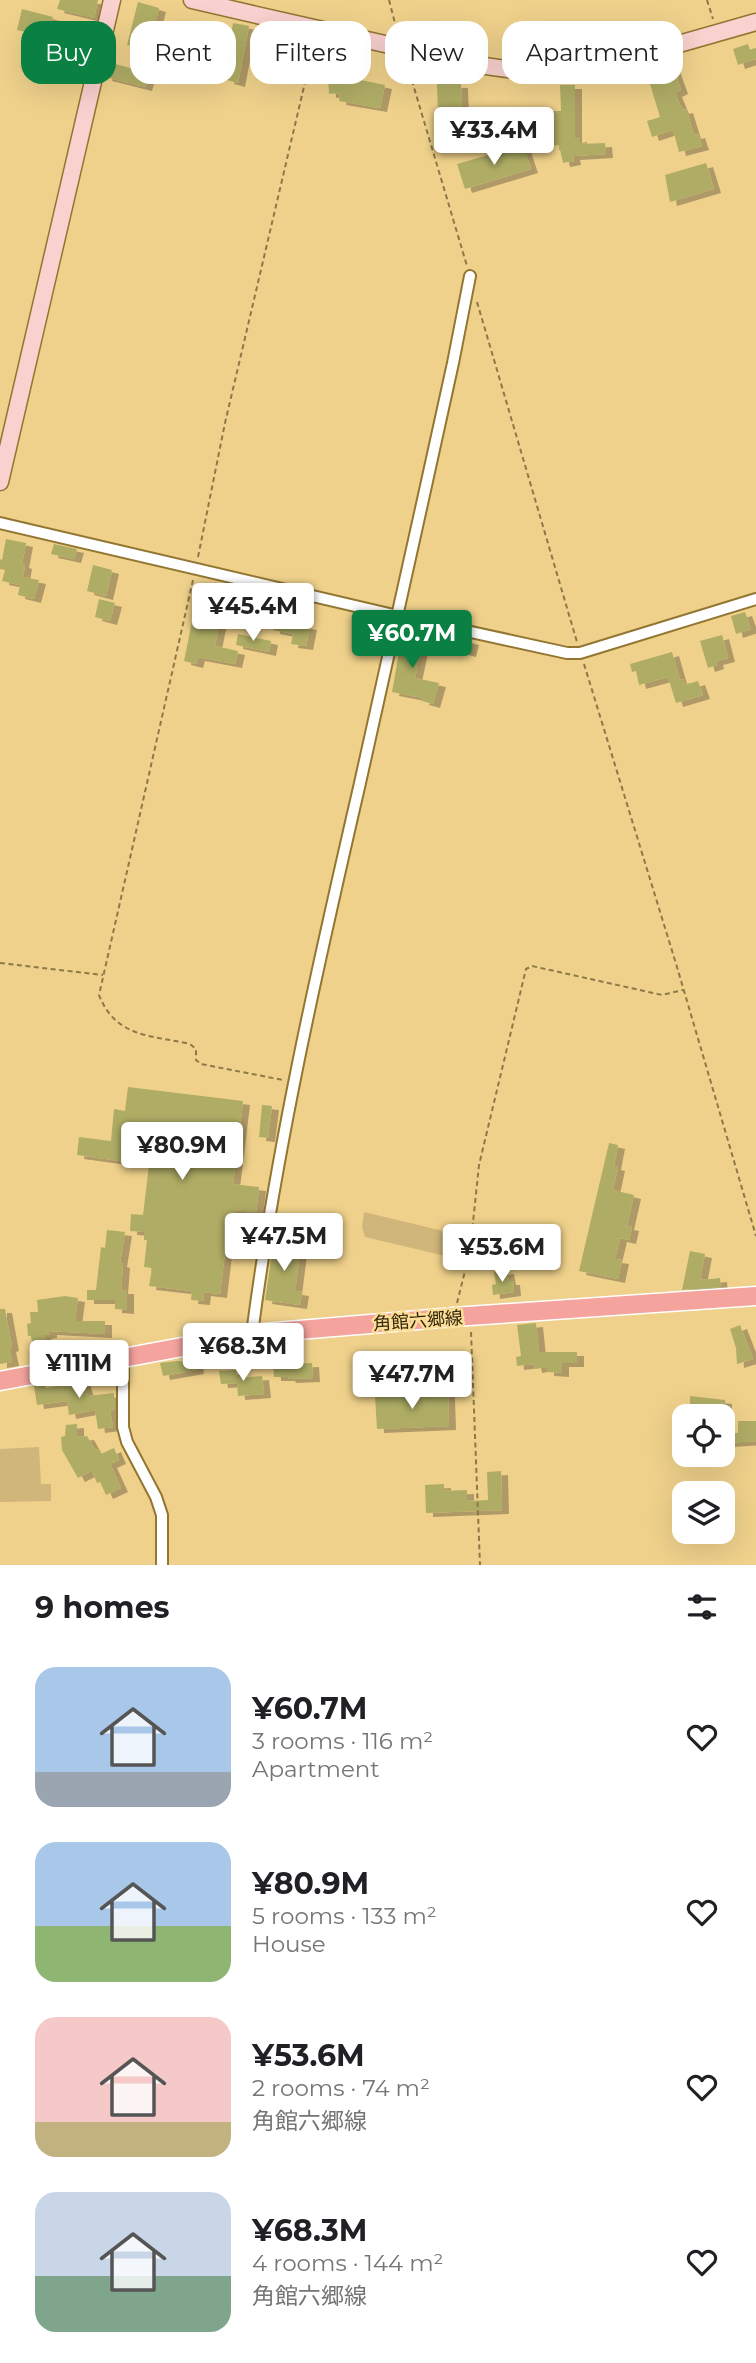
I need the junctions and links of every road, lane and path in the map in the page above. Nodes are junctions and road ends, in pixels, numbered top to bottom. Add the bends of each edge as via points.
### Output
1 (112, 0) edge
2 (192, 0) edge
3 (389, 0) edge
4 (707, 0) edge
5 (283, 21) edge
6 (395, 21) edge
7 (756, 22) edge
8 (717, 33) junction
9 (488, 66) edge
10 (305, 84) edge
11 (413, 84) edge
12 (470, 276) joint
13 (477, 301) dead end
14 (0, 482) edge
15 (0, 523) edge
16 (195, 569) junction
17 (756, 599) edge
18 (398, 616) junction
19 (580, 653) junction
20 (0, 963) edge
21 (104, 975) junction
22 (684, 990) junction
23 (295, 1082) junction
24 (756, 1237) edge
25 (756, 1296) edge
26 (462, 1317) junction
27 (252, 1334) junction
28 (123, 1357) junction
29 (0, 1381) edge
30 (162, 1565) edge
31 (481, 1565) edge

1 - 14 street
2 - 5 street
3 - 6 path
4 - 8 path
7 - 8 street
8 - 9 street via 632,59 564,73
10 - 16 path
11 - 12 path
12 - 18 street
13 - 19 path
15 - 16 street
16 - 18 street
16 - 21 path
17 - 19 street
18 - 19 street
18 - 23 street
19 - 22 path
20 - 21 path
21 - 23 path via 99,995 118,1025 190,1044 201,1064
22 - 24 path
22 - 26 path via 662,995 526,969 479,1165
23 - 27 street
25 - 26 main road, 角館六郷線
26 - 27 main road, 角館六郷線
26 - 31 path
27 - 28 main road, 角館六郷線
28 - 29 main road, 角館六郷線
28 - 30 street via 123,1427 162,1515

